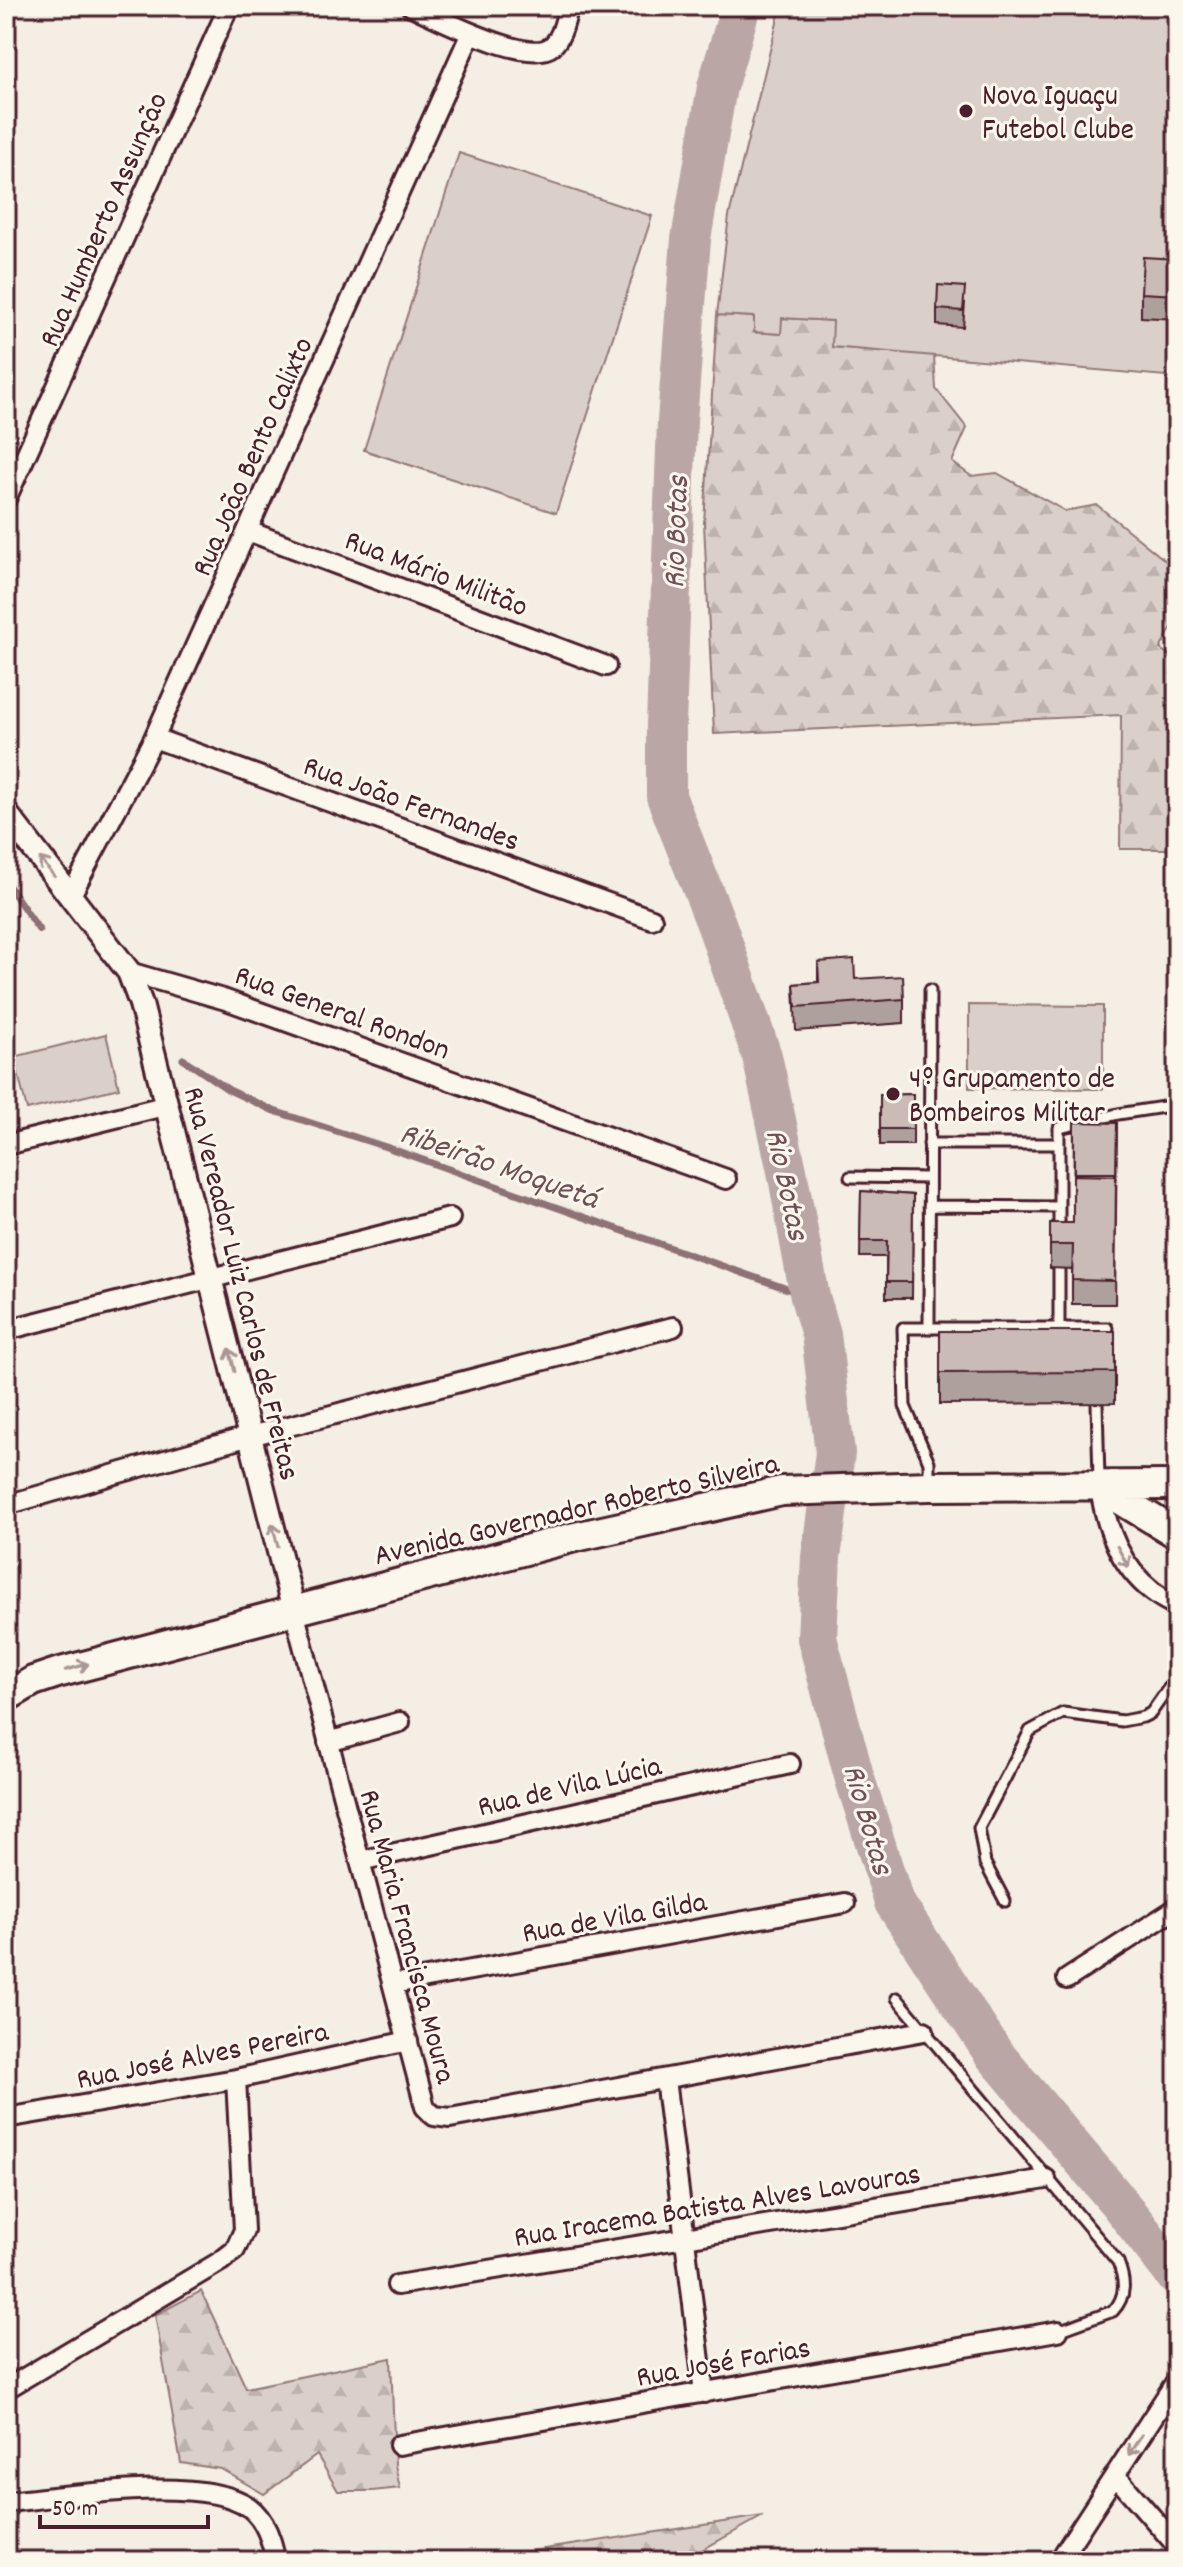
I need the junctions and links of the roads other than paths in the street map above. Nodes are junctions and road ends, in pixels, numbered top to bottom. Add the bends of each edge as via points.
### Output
1 (229, 6) edge
2 (411, 6) edge
3 (569, 6) edge
4 (471, 33) junction
5 (6, 499) edge
6 (248, 531) junction
7 (606, 666) dead end
8 (154, 738) junction
9 (6, 813) edge
10 (70, 897) junction
11 (652, 919) dead end
12 (129, 972) junction
13 (930, 990) dead end
14 (168, 1105) junction
15 (1177, 1105) edge
16 (929, 1144) junction
17 (1059, 1144) junction
18 (6, 1145) edge
19 (850, 1177) dead end
20 (929, 1178) junction
21 (726, 1179) dead end
22 (929, 1206) junction
23 (1059, 1207) junction
24 (450, 1218) dead end
25 (1059, 1247) edge
26 (1059, 1269) dead end
27 (211, 1277) junction
28 (673, 1327) dead end
29 (929, 1328) junction
30 (1059, 1328) junction
31 (6, 1330) edge
32 (1097, 1339) edge
33 (1097, 1403) dead end
34 (250, 1436) junction
35 (1177, 1485) edge
36 (929, 1486) junction
37 (1100, 1487) junction
38 (6, 1505) edge
39 (1177, 1534) edge
40 (1177, 1606) edge
41 (294, 1611) junction
42 (1177, 1676) edge
43 (6, 1697) edge
44 (400, 1722) dead end
45 (328, 1742) junction
46 (790, 1764) dead end
47 (360, 1861) junction
48 (1005, 1901) dead end
49 (845, 1903) dead end
50 (1177, 1908) edge
51 (1067, 1979) dead end
52 (393, 1984) junction
53 (897, 1998) dead end
54 (924, 2031) junction
55 (408, 2041) junction
56 (236, 2079) junction
57 (665, 2079) junction
58 (6, 2118) edge
59 (1046, 2179) junction
60 (684, 2237) junction
61 (397, 2285) dead end
62 (1058, 2331) joint
63 (1177, 2380) edge
64 (6, 2389) edge
65 (704, 2393) junction
66 (399, 2445) dead end
67 (1115, 2475) junction
68 (6, 2502) edge
69 (1177, 2546) edge
70 (275, 2561) edge
71 (1059, 2561) edge

1 - 5 street, Rua Humberto Assunção
2 - 4 street
3 - 4 street via 561,34 535,52
4 - 6 street, Rua João Bento Calixto
6 - 7 street, Rua Mário Militão
6 - 8 street, Rua João Bento Calixto
8 - 10 street, Rua João Bento Calixto
8 - 11 street, Rua João Fernandes
10 -> 9 street
10 - 12 street
12 - 14 street, Rua Vereador Luiz Carlos de Freitas
12 - 21 street, Rua General Rondon via 226,1000
13 - 16 lane
14 - 18 street
14 - 27 street, Rua Vereador Luiz Carlos de Freitas
15 - 17 lane via 1059,1128
16 - 17 lane
16 - 20 lane
17 - 23 lane
19 - 20 lane
20 - 22 lane
22 - 23 lane
22 - 29 lane
23 - 25 lane
24 - 27 street
26 - 30 lane
27 - 31 street
34 -> 27 street, Rua Vereador Luiz Carlos de Freitas
28 - 34 street
29 - 30 lane
29 - 36 lane via 903,1328 905,1406 929,1462
30 - 32 lane via 1102,1328
33 - 37 lane
34 - 38 street
41 -> 34 street, Rua Vereador Luiz Carlos de Freitas
35 - 37 main road, Avenida Governador Roberto Silveira
36 - 37 main road, Avenida Governador Roberto Silveira
36 - 41 main road, Avenida Governador Roberto Silveira via 782,1491 571,1538
37 - 39 main road
37 -> 40 street via 1109,1529 1129,1569
43 -> 41 main road, Avenida Governador Roberto Silveira via 57,1673
41 - 45 street, Rua Maria Francisca Moura
42 - 48 lane via 1143,1717 1122,1721 1063,1713 1030,1731 979,1828 985,1863
44 - 45 street
45 - 47 street, Rua Maria Francisca Moura
46 - 47 street, Rua de Vila Lúcia
47 - 52 street, Rua Maria Francisca Moura
49 - 52 street, Rua de Vila Gilda
50 - 51 street
52 - 55 street, Rua Maria Francisca Moura
53 - 54 lane
54 - 57 street, Rua Maria Francisca Moura
54 - 59 lane
55 - 56 street, Rua José Alves Pereira
55 - 57 street, Rua Maria Francisca Moura via 425,2107 439,2118
56 - 58 street, Rua José Alves Pereira
56 - 64 street via 244,2230 234,2252
57 - 60 street
59 - 60 street, Rua Iracema Batista Alves Lavouras
59 - 62 lane via 1118,2262 1123,2280 1122,2300 1113,2311
60 - 61 street, Rua Iracema Batista Alves Lavouras
60 - 65 street
62 - 65 street, Rua José Farias
63 -> 67 street
65 - 66 street, Rua José Farias
67 - 69 street
67 - 71 street
68 - 70 street via 162,2489 224,2496 259,2517

